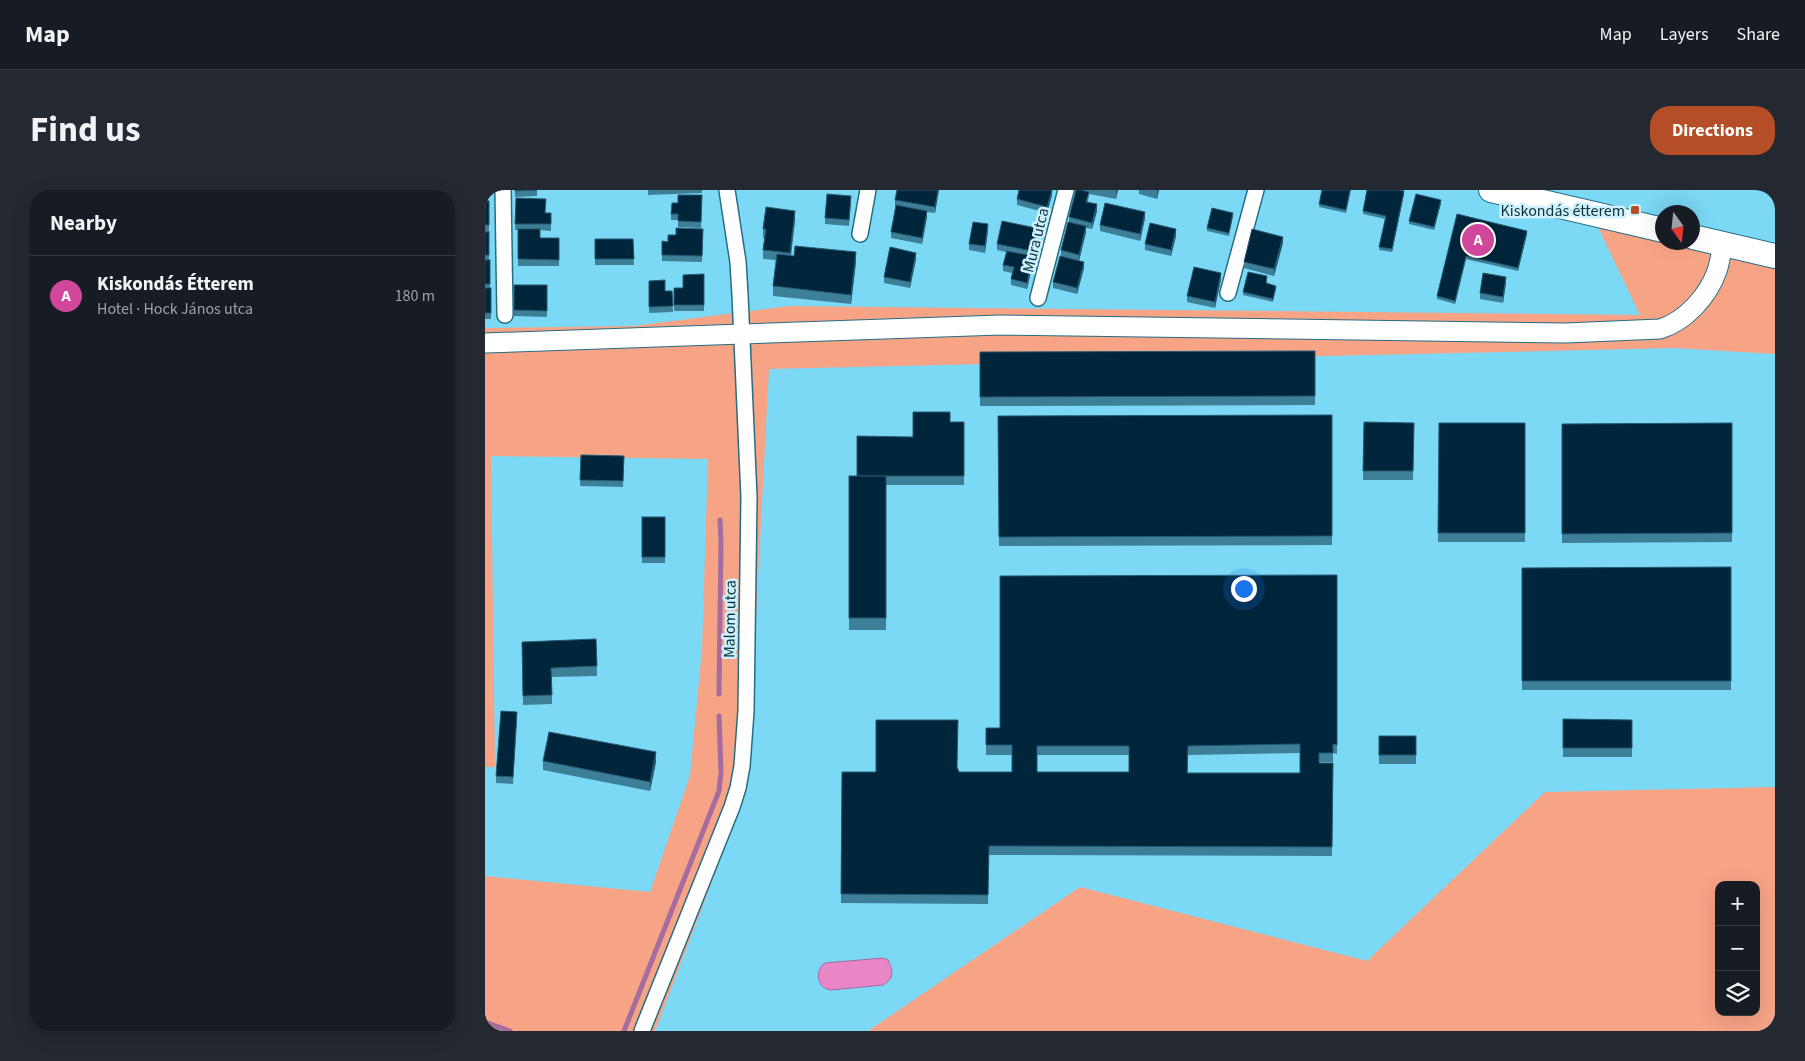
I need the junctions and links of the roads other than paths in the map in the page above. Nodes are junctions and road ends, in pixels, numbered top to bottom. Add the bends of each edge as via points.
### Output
1 (503, 190) edge
2 (727, 190) edge
3 (868, 190) edge
4 (1066, 190) edge
5 (1256, 190) edge
6 (1491, 190) edge
7 (1655, 228) edge
8 (860, 234) dead end
9 (1700, 239) edge
10 (1723, 244) junction
11 (1775, 256) edge
12 (1228, 293) dead end
13 (1038, 298) dead end
14 (505, 315) dead end
15 (743, 334) junction
16 (485, 343) edge
17 (642, 1031) edge

1 - 14 street
2 - 15 street, Malom utca via 738,262
3 - 8 street
4 - 13 street, Mura utca
5 - 12 street
6 - 7 main road
9 - 10 main road
10 - 11 main road
10 - 15 street via 1717,273 1700,300 1679,321 1660,329 1566,333 1000,325
15 - 16 street
15 - 17 street, Malom utca via 749,497 746,711 742,766 731,807

